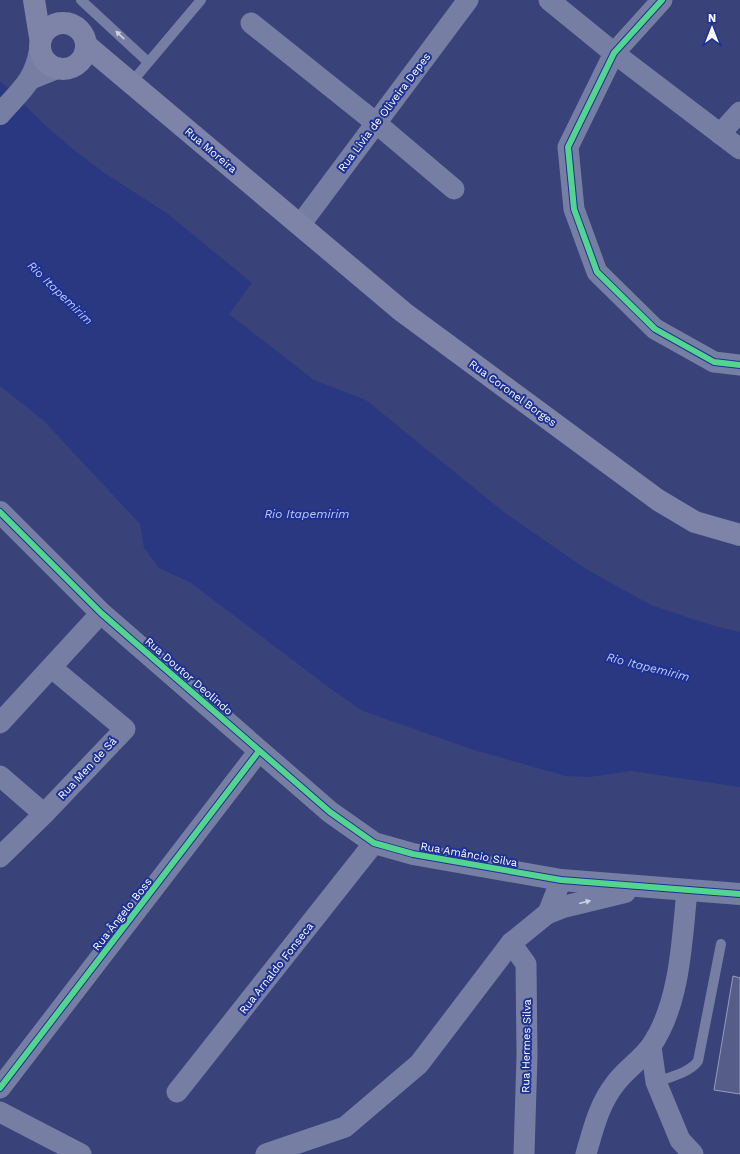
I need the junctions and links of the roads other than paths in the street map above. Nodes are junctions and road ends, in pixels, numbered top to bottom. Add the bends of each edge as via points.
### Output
1 (34, 0) edge
2 (39, 0) edge
3 (81, 0) edge
4 (201, 0) edge
5 (468, 0) edge
6 (549, 0) edge
7 (662, 0) edge
8 (62, 22) junction
9 (251, 23) dead end
10 (40, 43) junction
11 (86, 45) junction
12 (614, 53) junction
13 (148, 62) junction
14 (65, 68) junction
15 (126, 80) junction
16 (28, 82) junction
17 (740, 112) edge
18 (0, 114) edge
19 (376, 123) junction
20 (720, 134) junction
21 (740, 149) edge
22 (454, 189) dead end
23 (300, 225) junction
24 (740, 365) edge
25 (0, 512) edge
26 (740, 535) edge
27 (101, 612) junction
28 (52, 668) junction
29 (0, 723) edge
30 (259, 751) junction
31 (0, 776) edge
32 (44, 814) junction
33 (374, 843) junction
34 (0, 857) edge
35 (561, 880) junction
36 (645, 887) junction
37 (687, 890) junction
38 (740, 894) edge
39 (548, 913) junction
40 (511, 943) junction
41 (721, 944) dead end
42 (651, 1046) junction
43 (656, 1082) junction
44 (0, 1088) edge
45 (177, 1092) dead end
46 (0, 1112) edge
47 (81, 1154) edge
48 (266, 1154) edge
49 (524, 1154) edge
50 (586, 1154) edge
51 (693, 1154) edge

1 - 10 main road
2 - 8 main road
13 -> 3 lane
4 - 13 lane
5 - 19 street, Rua Livia de Oliveira Depes
6 - 12 street
7 - 12 street
8 - 10 main road via 47,28
8 - 11 main road via 79,28
9 - 19 street
10 - 14 main road via 43,59 51,67
10 - 16 street via 38,64
11 - 14 main road via 82,60
11 - 15 main road, Rua Moreira
12 - 20 street
12 - 24 street via 568,147 574,210 597,272 655,329 714,362
13 - 15 lane
14 - 15 main road, Rua Moreira
14 - 16 street
15 - 23 main road, Rua Moreira
16 - 18 street
17 - 20 street
19 - 22 street
19 - 23 street, Rua Livia de Oliveira Depes
20 - 21 street
23 - 26 main road, Rua Coronel Borges via 403,312 658,500 695,522
25 - 27 street, Rua Doutor Deolindo
27 - 28 street
27 - 30 street, Rua Doutor Deolindo
28 - 29 street
28 - 32 street, Rua Men de Sá via 124,729
30 - 33 street, Rua Doutor Deolindo via 330,812
30 - 44 street, Rua Ângelo Boss
31 - 32 street
32 - 34 street, Rua Men de Sá
33 - 35 street, Rua Amâncio Silva via 413,854
33 - 45 street, Rua Arnaldo Fonseca
35 - 36 street, Rua Amâncio Silva
35 - 39 street
36 - 37 street, Rua Amâncio Silva
39 -> 36 street
37 - 38 street, Rua Amâncio Silva
37 - 42 street via 679,965 671,1004
39 - 40 street
40 - 48 street via 419,1064 345,1127
40 - 49 street, Rua Hermes Silva via 526,964
41 - 43 lane via 698,1061 685,1072
42 - 43 street
42 - 50 street via 614,1084 598,1114
43 - 51 street via 680,1140
46 - 47 street

